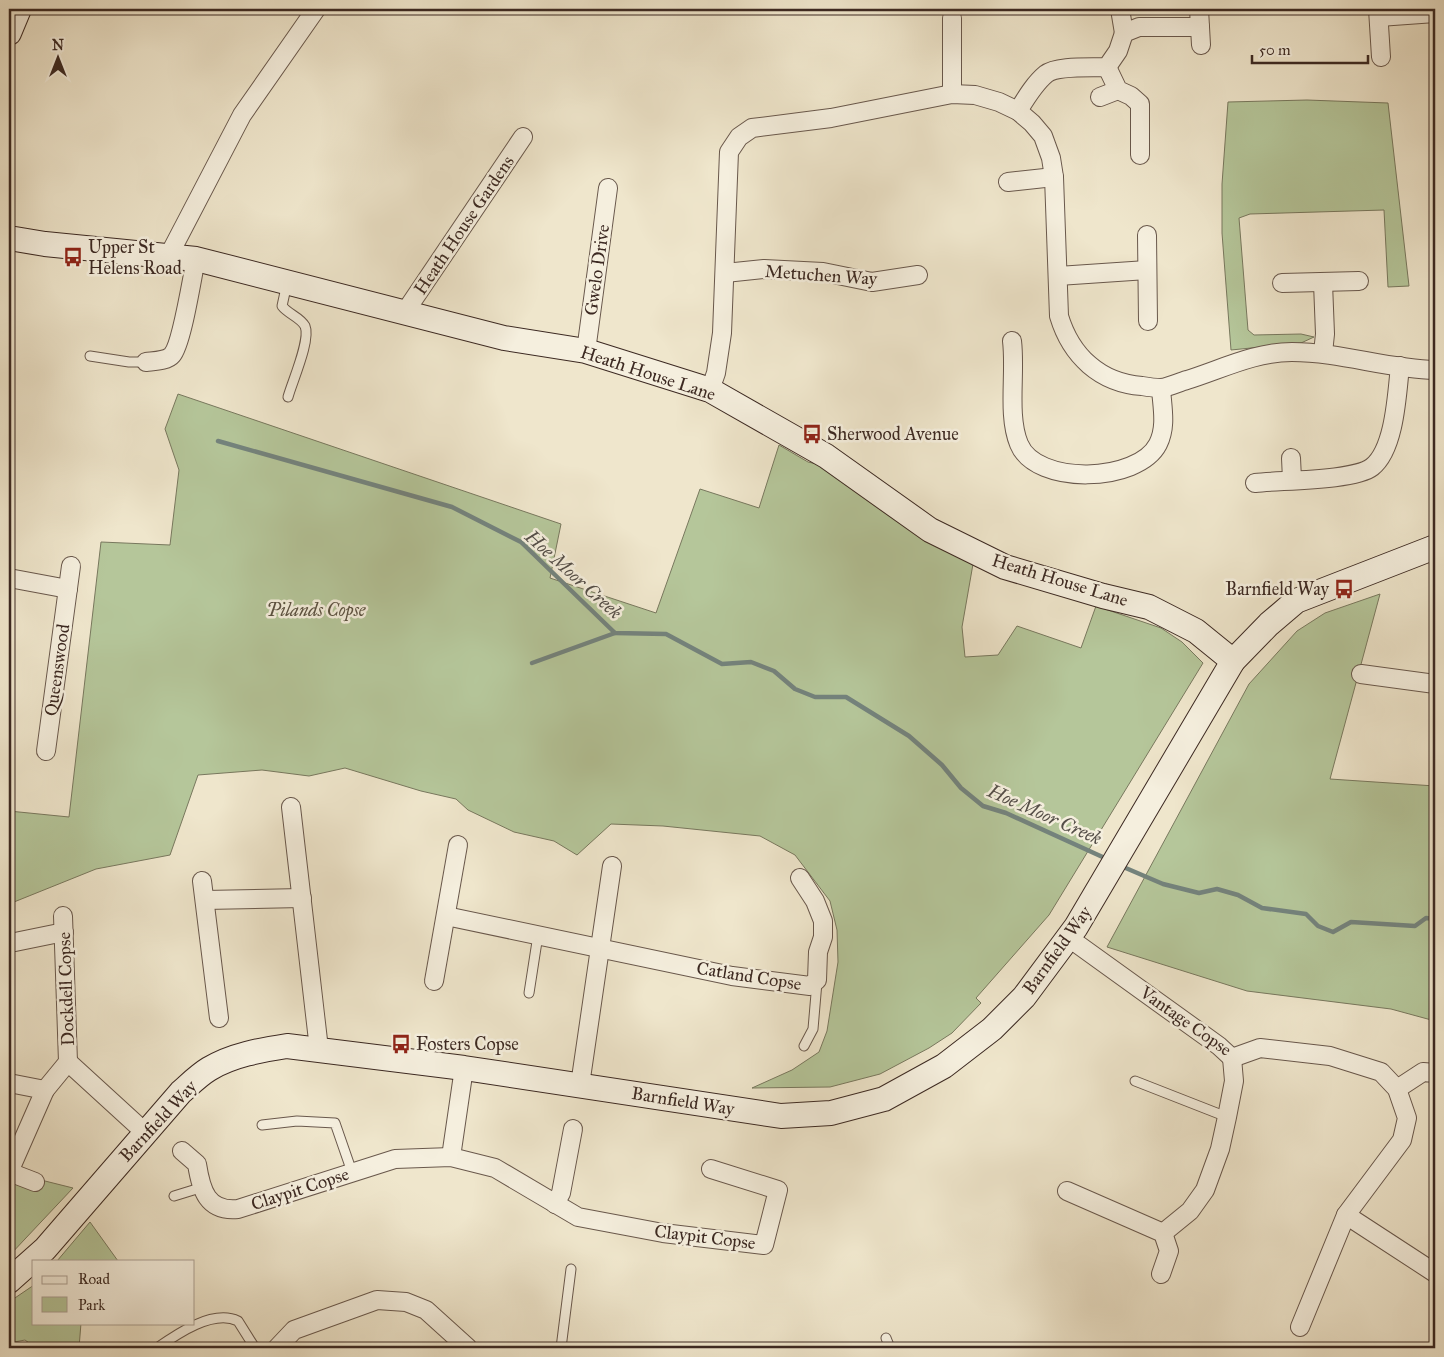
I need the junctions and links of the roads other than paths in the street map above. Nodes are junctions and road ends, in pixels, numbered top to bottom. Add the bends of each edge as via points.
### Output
1 (19, 9) edge
2 (316, 9) edge
3 (1120, 9) edge
4 (1200, 9) edge
5 (1378, 13) edge
6 (1435, 13) edge
7 (952, 18) dead end
8 (1200, 27) junction
9 (9, 32) edge
10 (1124, 33) junction
11 (1201, 46) dead end
12 (1381, 57) dead end
13 (1108, 67) junction
14 (1118, 90) junction
15 (952, 94) junction
16 (1100, 97) dead end
17 (1018, 111) junction
18 (523, 138) dead end
19 (1140, 155) dead end
20 (1054, 177) junction
21 (1008, 182) dead end
22 (608, 188) dead end
23 (1147, 235) dead end
24 (9, 238) edge
25 (168, 257) junction
26 (196, 259) junction
27 (1148, 270) junction
28 (725, 273) junction
29 (918, 274) dead end
30 (1058, 276) junction
31 (1359, 281) dead end
32 (287, 282) junction
33 (1282, 283) dead end
34 (1323, 283) junction
35 (405, 312) junction
36 (1148, 321) dead end
37 (1012, 341) dead end
38 (586, 352) junction
39 (1323, 353) junction
40 (90, 356) dead end
41 (146, 362) joint
42 (1400, 366) junction
43 (1435, 370) edge
44 (1161, 388) junction
45 (710, 390) junction
46 (288, 397) dead end
47 (1291, 458) dead end
48 (1292, 479) junction
49 (1255, 483) dead end
50 (1435, 547) edge
51 (71, 566) dead end
52 (9, 578) edge
53 (68, 589) junction
54 (1233, 661) junction
55 (1361, 674) dead end
56 (1435, 684) edge
57 (46, 751) dead end
58 (291, 807) dead end
59 (458, 845) dead end
60 (612, 866) dead end
61 (800, 878) dead end
62 (202, 881) dead end
63 (302, 898) junction
64 (205, 900) junction
65 (446, 916) junction
66 (1073, 933) junction
67 (538, 935) junction
68 (15, 942) dead end
69 (602, 948) junction
70 (817, 980) junction
71 (434, 981) dead end
72 (529, 993) dead end
73 (219, 1018) dead end
74 (804, 1046) dead end
75 (319, 1049) junction
76 (1232, 1058) junction
77 (68, 1062) junction
78 (464, 1068) junction
79 (1435, 1073) edge
80 (1135, 1081) dead end
81 (9, 1083) edge
82 (580, 1085) junction
83 (1397, 1089) junction
84 (45, 1090) junction
85 (1227, 1117) junction
86 (262, 1125) dead end
87 (149, 1129) junction
88 (573, 1129) dead end
89 (182, 1151) dead end
90 (451, 1157) junction
91 (711, 1169) dead end
92 (9, 1172) edge
93 (352, 1172) junction
94 (35, 1182) dead end
95 (200, 1188) junction
96 (1068, 1191) dead end
97 (174, 1196) dead end
98 (555, 1204) junction
99 (1346, 1215) junction
100 (1163, 1233) junction
101 (33, 1260) edge
102 (32, 1261) edge
103 (571, 1269) dead end
104 (1435, 1273) edge
105 (1160, 1274) dead end
106 (9, 1281) edge
107 (1300, 1327) dead end
108 (886, 1338) dead end
109 (157, 1348) edge
110 (254, 1348) edge
111 (277, 1348) edge
112 (468, 1348) edge
113 (561, 1348) edge
114 (890, 1348) edge

1 - 9 street
2 - 25 street via 242,115
3 - 10 street
4 - 8 street
5 - 6 street
5 - 12 street
7 - 15 street
8 - 10 street via 1139,27
8 - 11 street
10 - 13 street
13 - 14 street
13 - 17 street via 1048,72
14 - 16 street
14 - 19 street via 1140,104
15 - 17 street via 975,95
15 - 28 street via 831,118 752,128 738,138 729,152
17 - 20 street via 1043,136
18 - 35 street, Heath House Gardens
20 - 21 street
20 - 30 street
22 - 38 street, Gwelo Drive
23 - 27 street
24 - 25 street, Heath House Lane
25 - 26 street, Heath House Lane
26 - 32 street, Heath House Lane
26 - 41 street via 173,354 167,359
27 - 30 street
27 - 36 street
28 - 29 street, Metuchen Way via 764,269 823,272 872,282
28 - 45 street via 722,333 716,374
30 - 44 street via 1059,316 1073,349 1100,374 1117,382
31 - 34 street
32 - 35 street, Heath House Lane
32 - 46 lane via 282,306 304,325 306,331
33 - 34 street
34 - 39 street
35 - 38 street, Heath House Lane via 504,338
37 - 44 street via 1022,363 1014,421 1019,444 1028,458 1042,466 1062,472 1107,473 1126,469 1150,455 1164,430
38 - 45 street, Heath House Lane
39 - 42 street
39 - 44 street via 1265,354
40 - 41 lane
42 - 43 street
42 - 48 street via 1396,410 1384,452 1372,467 1348,476
45 - 54 street, Heath House Lane via 826,456 930,530 1005,567 1149,607 1196,631
47 - 48 street
48 - 49 street
50 - 54 street via 1296,602
51 - 53 street, Queenswood
52 - 53 street
53 - 57 street, Queenswood
54 - 66 street, Barnfield Way
55 - 56 street
58 - 63 street
59 - 65 street
60 - 69 street
61 - 70 street, Catland Copse via 815,901 823,922
62 - 64 street
63 - 64 street
63 - 75 street
64 - 73 street
65 - 67 street, Catland Copse
65 - 71 street
66 - 76 street, Vantage Copse
66 - 82 street, Barnfield Way via 1024,997 992,1029 944,1066 884,1099 831,1113 781,1116
67 - 69 street, Catland Copse
67 - 72 lane
68 - 77 street, Dockdell Copse via 63,924
69 - 70 street, Catland Copse via 732,976 810,986
69 - 82 street
70 - 74 lane via 813,1029
75 - 78 street, Barnfield Way
75 - 87 street, Barnfield Way via 287,1046 266,1049 208,1069 181,1092
76 - 83 street, Vantage Copse via 1260,1048 1330,1056 1381,1072
76 - 85 street via 1234,1081
77 - 84 street, Dockdell Copse
77 - 87 street, Dockdell Copse via 138,1126
78 - 82 street, Barnfield Way
78 - 90 street
79 - 83 street via 1422,1072
80 - 85 lane
81 - 84 street
83 - 99 street, Vantage Copse via 1407,1118 1402,1140
84 - 92 street, Dockdell Copse
85 - 100 street via 1220,1149 1205,1190 1190,1211
86 - 93 lane via 297,1121 335,1123
87 - 101 street, Barnfield Way
88 - 98 street via 561,1193
89 - 95 street via 197,1164
90 - 93 street, Claypit Copse via 396,1158
90 - 98 street, Claypit Copse via 495,1168
91 - 98 street, Claypit Copse via 778,1190 764,1244 664,1233 588,1219
92 - 94 street
93 - 95 street, Claypit Copse via 225,1210 210,1201
95 - 97 lane
96 - 100 street
99 - 104 street
99 - 107 street, Vantage Copse
100 - 105 street via 1169,1251
102 - 106 street, Barnfield Way
103 - 113 lane
108 - 114 lane
109 - 110 lane via 192,1326 225,1318 238,1321
111 - 112 street via 294,1330 378,1300 406,1302 426,1310

